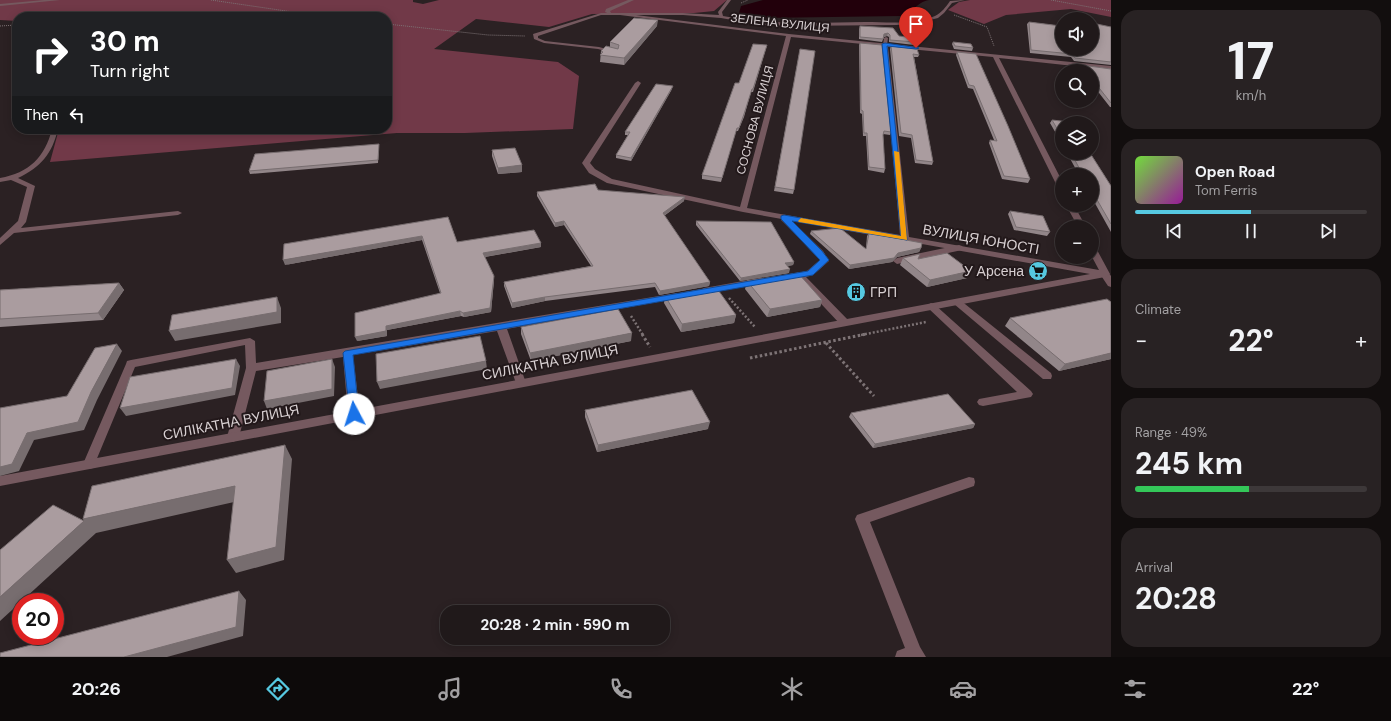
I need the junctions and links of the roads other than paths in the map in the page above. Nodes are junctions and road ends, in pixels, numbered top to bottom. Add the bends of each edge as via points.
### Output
1 (58, 0) edge
2 (632, 0) edge
3 (729, 0) edge
4 (963, 0) edge
5 (0, 6) edge
6 (610, 14) junction
7 (620, 14) junction
8 (721, 15) junction
9 (789, 35) junction
10 (885, 41) junction
11 (615, 53) edge
12 (995, 56) junction
13 (1110, 68) edge
14 (638, 83) dead end
15 (54, 134) edge
16 (1055, 174) edge
17 (12, 178) junction
18 (0, 180) edge
19 (743, 210) junction
20 (178, 213) dead end
21 (784, 218) junction
22 (13, 231) junction
23 (905, 239) junction
24 (0, 242) edge
25 (959, 248) junction
26 (1099, 260) edge
27 (896, 261) edge
28 (1109, 278) edge
29 (768, 280) edge
30 (957, 302) junction
31 (931, 306) junction
32 (845, 322) junction
33 (501, 327) junction
34 (348, 353) junction
35 (251, 368) junction
36 (1047, 376) dead end
37 (521, 383) junction
38 (983, 402) dead end
39 (354, 414) junction
40 (232, 437) junction
41 (89, 464) junction
42 (0, 481) edge
43 (969, 482) dead end
44 (912, 655) edge

1 - 5 street
2 - 6 street via 608,10
3 - 8 street
4 - 8 street via 951,2 945,11 936,17 893,23 787,25 748,22
6 - 7 street, ЗЕЛЕНА ВУЛИЦЯ
6 - 11 street, ЗЕЛЕНА ВУЛИЦЯ via 601,14 535,35 536,39 544,42 599,48
7 - 8 street
7 - 9 street, ЗЕЛЕНА ВУЛИЦЯ
9 - 10 street, ЗЕЛЕНА ВУЛИЦЯ
9 - 19 street, СОСНОВА ВУЛИЦЯ
10 - 12 street, ЗЕЛЕНА ВУЛИЦЯ
10 - 23 street
12 - 13 street, ЗЕЛЕНА ВУЛИЦЯ
12 - 16 street
14 - 19 street, ВУЛИЦЯ ЮНОСТІ via 586,163 592,172 610,181
15 - 17 street via 44,158 34,168
17 - 18 street
17 - 22 street via 31,186 22,222
19 - 21 street, ВУЛИЦЯ ЮНОСТІ
20 - 22 street
21 - 23 street, ВУЛИЦЯ ЮНОСТІ
21 - 32 street via 825,260 810,273 795,275
22 - 24 street
23 - 25 street, ВУЛИЦЯ ЮНОСТІ
25 - 27 street
25 - 28 street, ВУЛИЦЯ ЮНОСТІ
26 - 28 street
28 - 30 street, СИЛІКАТНА ВУЛИЦЯ
29 - 33 street
30 - 31 street, СИЛІКАТНА ВУЛИЦЯ
30 - 36 street
31 - 32 street, СИЛІКАТНА ВУЛИЦЯ
31 - 38 street via 1027,394
32 - 37 street, СИЛІКАТНА ВУЛИЦЯ
33 - 34 street
33 - 37 street
34 - 35 street
34 - 39 street
35 - 40 street
35 - 41 street via 250,341 131,364
37 - 39 street, СИЛІКАТНА ВУЛИЦЯ
39 - 40 street, СИЛІКАТНА ВУЛИЦЯ
40 - 41 street, СИЛІКАТНА ВУЛИЦЯ
41 - 42 street, СИЛІКАТНА ВУЛИЦЯ
43 - 44 street via 862,519

